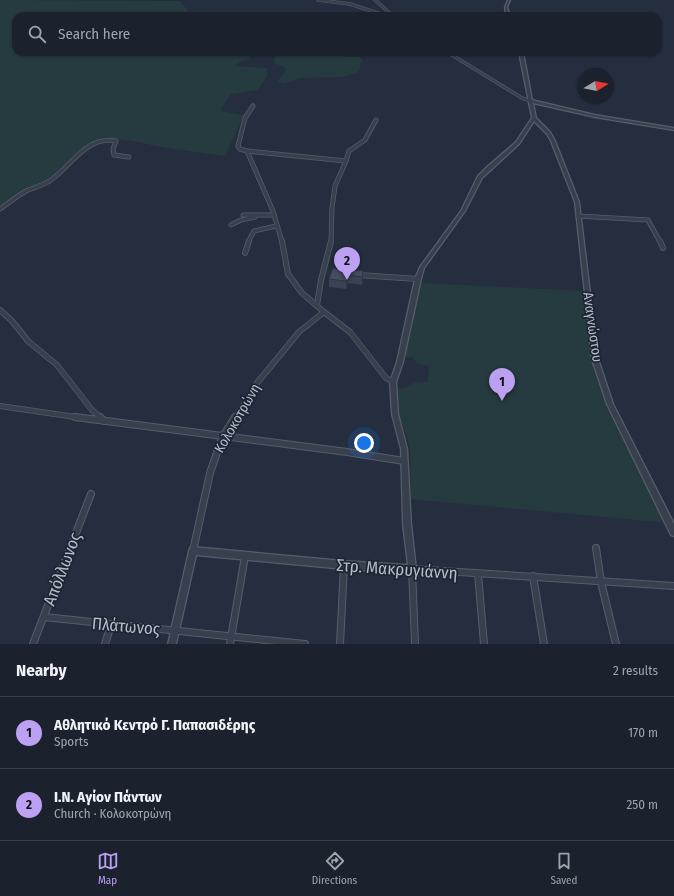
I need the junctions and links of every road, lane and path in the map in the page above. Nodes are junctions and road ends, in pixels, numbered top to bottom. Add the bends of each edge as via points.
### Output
1 (318, 0) edge
2 (375, 0) edge
3 (509, 0) edge
4 (375, 12) edge
5 (388, 12) edge
6 (507, 12) edge
7 (454, 56) edge
8 (522, 56) edge
9 (530, 101) junction
10 (253, 106) dead end
11 (534, 118) junction
12 (376, 120) dead end
13 (674, 129) edge
14 (247, 151) junction
15 (129, 157) dead end
16 (346, 161) junction
17 (0, 209) edge
18 (243, 215) dead end
19 (274, 215) junction
20 (258, 216) junction
21 (578, 216) junction
22 (231, 225) dead end
23 (276, 226) junction
24 (663, 248) dead end
25 (245, 253) dead end
26 (324, 271) junction
27 (331, 271) edge
28 (353, 274) edge
29 (418, 279) junction
30 (317, 305) junction
31 (0, 310) edge
32 (324, 312) junction
33 (393, 382) junction
34 (0, 406) edge
35 (104, 422) junction
36 (222, 438) junction
37 (404, 461) junction
38 (91, 494) dead end
39 (674, 532) edge
40 (596, 548) dead end
41 (193, 551) junction
42 (244, 556) junction
43 (344, 565) junction
44 (412, 569) junction
45 (478, 574) junction
46 (533, 576) junction
47 (601, 582) junction
48 (674, 586) edge
49 (44, 617) junction
50 (111, 625) junction
51 (175, 630) junction
52 (232, 636) junction
53 (34, 644) edge
54 (105, 644) edge
55 (172, 644) edge
56 (230, 644) edge
57 (305, 644) edge
58 (340, 644) edge
59 (415, 644) edge
60 (484, 644) edge
61 (544, 644) edge
62 (616, 644) edge

1 - 4 street via 350,4
2 - 5 street
3 - 6 street via 506,6
7 - 9 street
8 - 9 street
9 - 11 street
9 - 13 street via 595,116
10 - 14 street via 245,118 238,144 239,148
11 - 21 street, Αναγνώστου via 549,133 558,151 577,202
11 - 29 street via 518,144 480,176 463,211 422,268
12 - 16 street via 365,140 349,151
14 - 16 street
14 - 19 street via 270,200
15 - 17 street via 114,154 116,141 101,140 82,152 51,180
16 - 26 street via 335,186 332,238
18 - 20 street
19 - 20 street
19 - 23 street
20 - 22 street
21 - 24 street via 648,220
21 - 39 street, Αναγνώστου via 597,365 610,404
23 - 25 street via 258,228 254,231
23 - 30 street via 281,236 288,274 302,293
26 - 27 street
26 - 30 street
28 - 29 street
29 - 33 street via 400,362
30 - 32 street
31 - 35 street via 29,342 56,364
32 - 33 street via 350,332 386,378
32 - 36 street, Κολοκοτρώνη via 299,332 257,383
33 - 37 street via 395,414 402,439
34 - 35 street
35 - 36 street
36 - 37 street
36 - 41 street, Κολοκοτρώνη via 210,473
37 - 44 street
38 - 49 street, Απόλλωνος
40 - 47 street
41 - 42 street, Στρ. Μακρυγιάννη
41 - 51 street, Κολοκοτρώνη
42 - 43 street, Στρ. Μακρυγιάννη
42 - 52 street
43 - 44 street, Στρ. Μακρυγιάννη
43 - 58 street
44 - 45 street, Στρ. Μακρυγιάννη
44 - 59 street
45 - 46 street, Στρ. Μακρυγιάννη
45 - 60 street
46 - 47 street, Στρ. Μακρυγιάννη
46 - 61 street
47 - 48 street, Στρ. Μακρυγιάννη
47 - 62 street
49 - 50 street, Πλάτωνος
49 - 53 street, Απόλλωνος
50 - 51 street, Πλάτωνος
50 - 54 street
51 - 52 street, Πλάτωνος
51 - 55 street, Κολοκοτρώνη
52 - 56 street
52 - 57 street, Πλάτωνος

